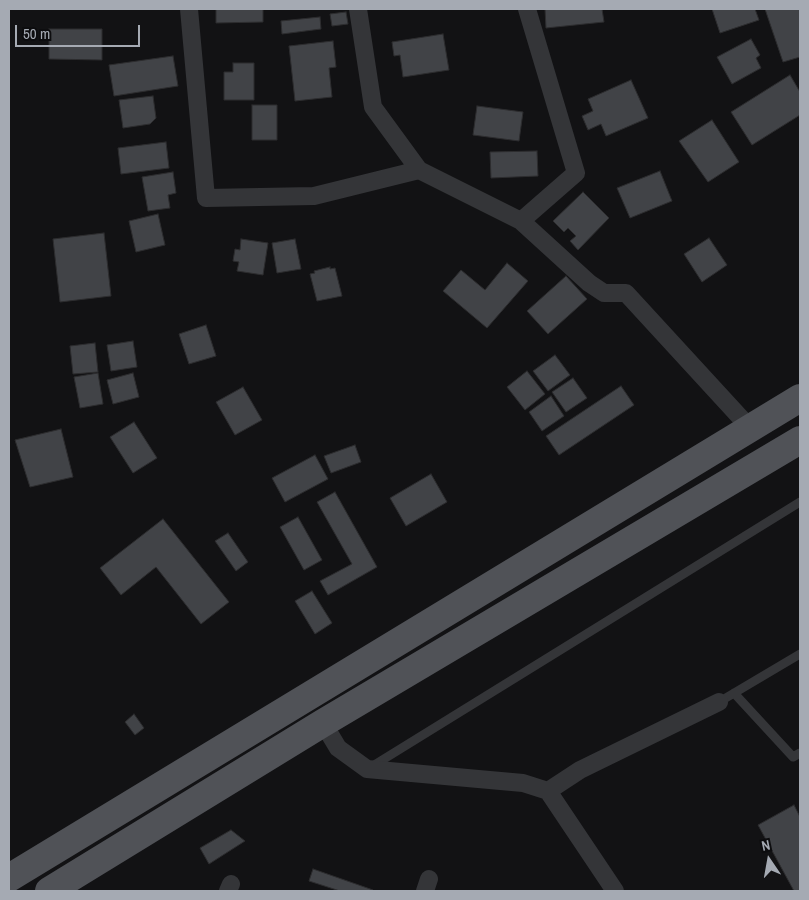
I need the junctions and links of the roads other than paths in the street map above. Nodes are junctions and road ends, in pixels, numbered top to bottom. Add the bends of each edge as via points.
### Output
1 (188, 9) edge
2 (358, 9) edge
3 (528, 9) edge
4 (419, 170) junction
5 (521, 221) junction
6 (800, 398) edge
7 (750, 428) junction
8 (800, 440) edge
9 (800, 502) edge
10 (800, 654) edge
11 (734, 693) junction
12 (719, 702) joint
13 (323, 723) junction
14 (800, 753) edge
15 (367, 769) junction
16 (548, 791) junction
17 (9, 878) edge
18 (49, 891) edge
19 (615, 891) edge

1 - 4 street via 206,198 314,196
2 - 4 street via 373,107
3 - 5 street via 576,173
4 - 5 street
5 - 7 street via 589,283 604,293 626,293
6 - 7 main road
7 - 17 main road
8 - 13 main road
9 - 15 lane
10 - 11 lane
11 - 12 lane
11 - 14 lane via 793,757
12 - 16 street via 580,770
13 - 15 street via 338,748
13 - 18 main road
15 - 16 street via 523,783
16 - 19 street

